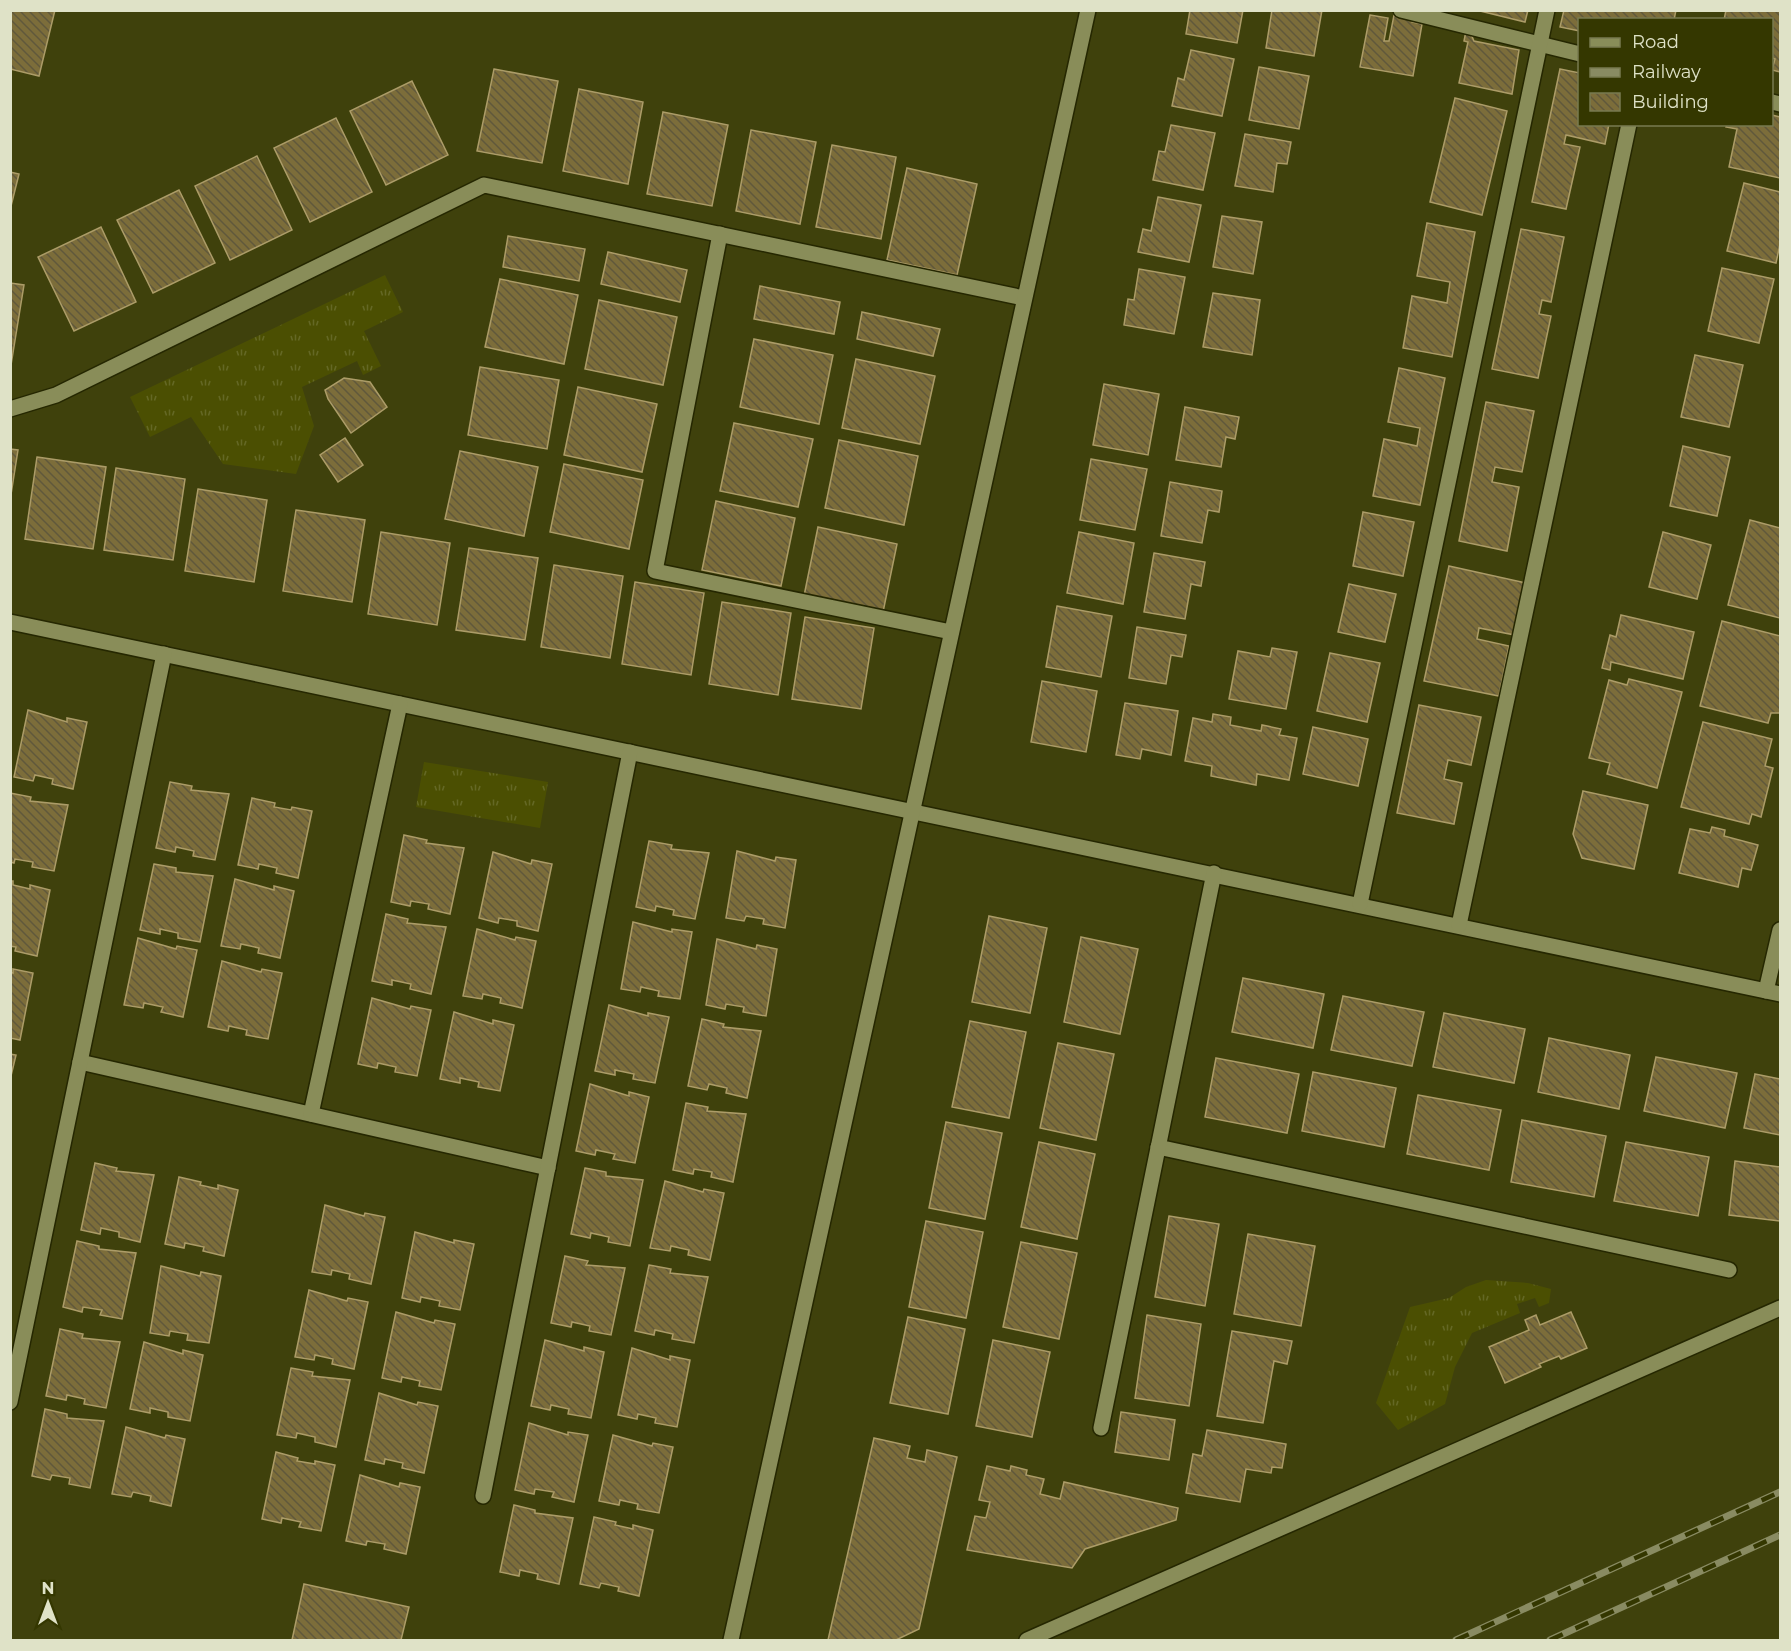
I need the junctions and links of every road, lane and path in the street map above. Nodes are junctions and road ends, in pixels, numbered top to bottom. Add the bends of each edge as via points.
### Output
1 (1088, 10) edge
2 (1401, 10) edge
3 (1547, 10) edge
4 (1540, 43) junction
5 (1578, 53) edge
6 (1629, 126) edge
7 (720, 234) junction
8 (1024, 298) junction
9 (10, 409) edge
10 (10, 622) edge
11 (951, 632) junction
12 (164, 654) junction
13 (400, 704) junction
14 (630, 752) junction
15 (912, 810) junction
16 (1214, 873) junction
17 (1360, 904) junction
18 (1460, 925) junction
19 (1780, 930) edge
20 (1773, 992) edge
21 (80, 1062) junction
22 (311, 1114) junction
23 (1158, 1147) junction
24 (548, 1168) junction
25 (1729, 1270) dead end
26 (1780, 1308) edge
27 (10, 1402) edge
28 (1101, 1428) dead end
29 (483, 1496) dead end
30 (731, 1641) edge
31 (1027, 1641) edge

1 - 8 street
2 - 4 street
3 - 4 street
4 - 5 street
4 - 17 street
6 - 18 street
7 - 8 street
7 - 9 street via 484,185 56,395
7 - 11 street via 655,571
8 - 11 street
10 - 12 street
11 - 15 street
12 - 13 street
12 - 21 street
13 - 14 street
13 - 22 street
14 - 15 street
14 - 24 street
15 - 16 street
15 - 30 street
16 - 17 street
16 - 23 street
17 - 18 street
18 - 20 street
19 - 20 street
21 - 22 street
21 - 27 street
22 - 24 street
23 - 25 street
23 - 28 street
24 - 29 street
26 - 31 street

